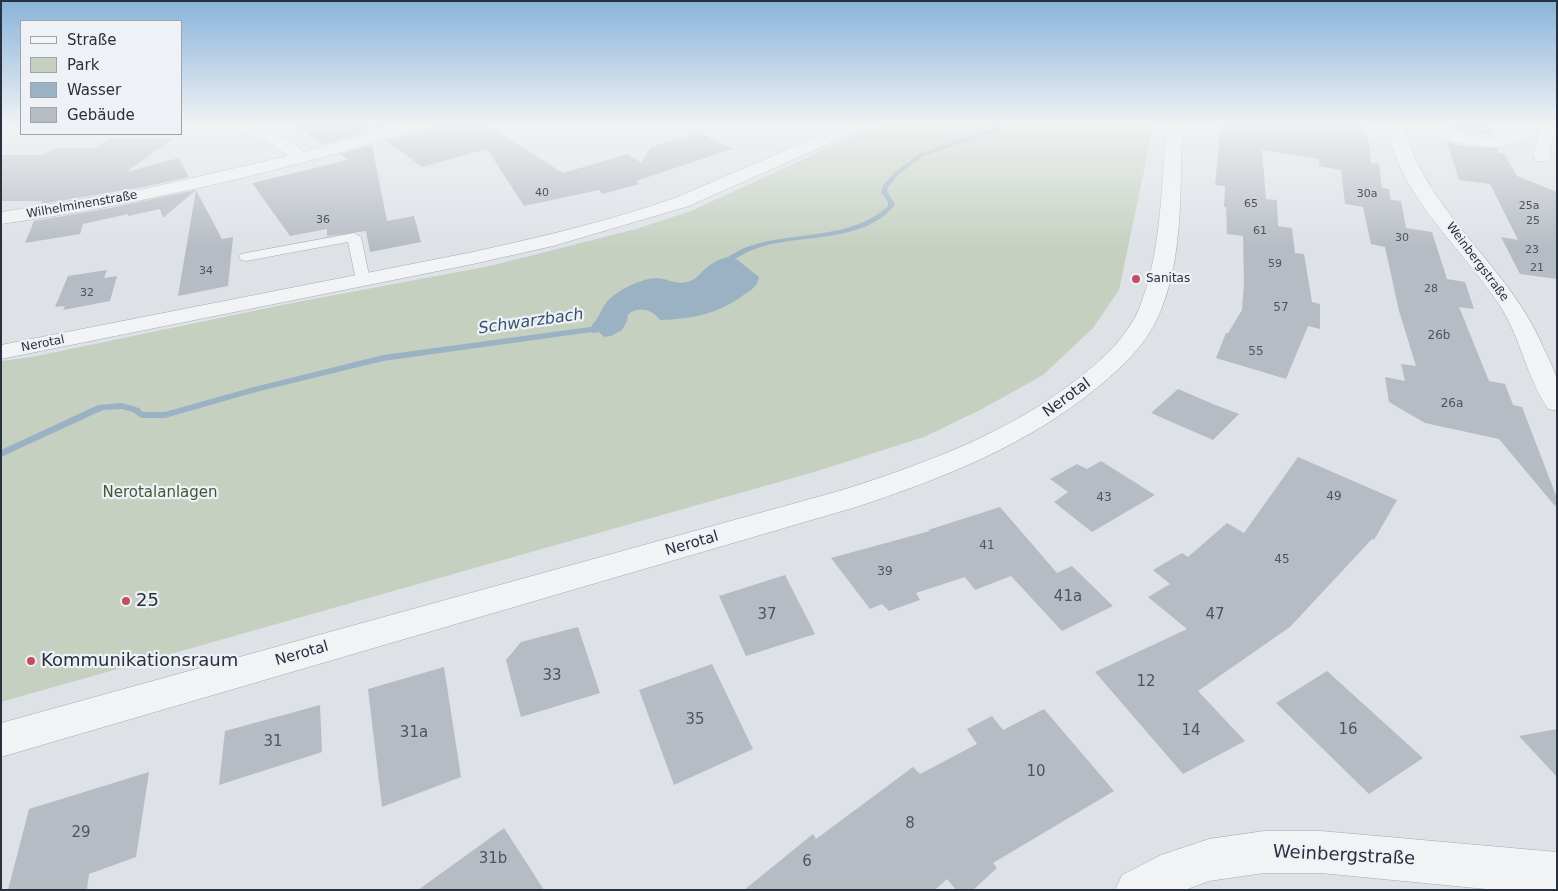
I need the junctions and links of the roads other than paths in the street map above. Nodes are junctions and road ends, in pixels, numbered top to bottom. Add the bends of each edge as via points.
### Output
1 (276, 165) edge
2 (768, 165) edge
3 (1171, 165) edge
4 (1409, 165) edge
5 (1, 218) edge
6 (246, 257) dead end
7 (363, 280) junction
8 (1, 352) edge
9 (1557, 403) edge
10 (1, 740) edge
11 (1557, 874) edge
12 (1137, 890) edge

1 - 5 street, Wilhelminenstraße via 134,196
2 - 7 street, Nerotal via 653,212 546,242
3 - 10 street, Nerotal via 1160,279 1146,319 1134,340 1082,389 1005,439 952,464 846,500
4 - 9 street, Weinbergstraße via 1427,196 1478,259 1515,313 1539,371
6 - 7 lane via 354,237
7 - 8 street, Nerotal
11 - 12 street, Weinbergstraße via 1321,852 1264,852 1209,860 1161,877

